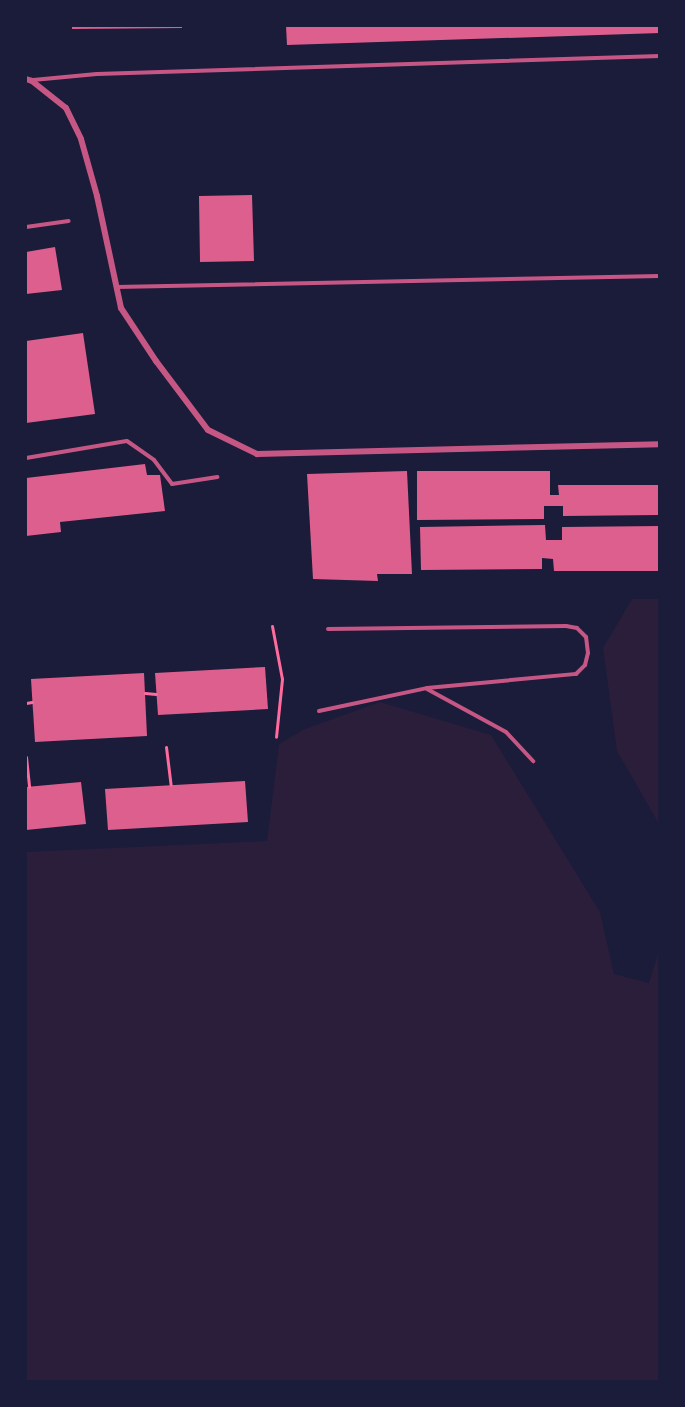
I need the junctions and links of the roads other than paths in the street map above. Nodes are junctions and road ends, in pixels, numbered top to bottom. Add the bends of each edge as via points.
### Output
1 (660, 56) edge
2 (29, 80) edge
3 (69, 221) dead end
4 (26, 227) edge
5 (660, 276) edge
6 (116, 287) junction
7 (660, 444) edge
8 (26, 458) edge
9 (217, 477) dead end
10 (328, 629) dead end
11 (427, 688) junction
12 (319, 711) dead end
13 (533, 761) dead end

1 - 2 lane via 97,74
2 - 6 street via 66,108 81,139
3 - 4 lane
5 - 6 lane
6 - 7 street via 121,308 208,430 257,454
8 - 9 lane via 127,441 154,460 172,484
10 - 11 lane via 566,626 577,628 586,637 585,665 576,674
11 - 12 lane
11 - 13 lane via 506,732

